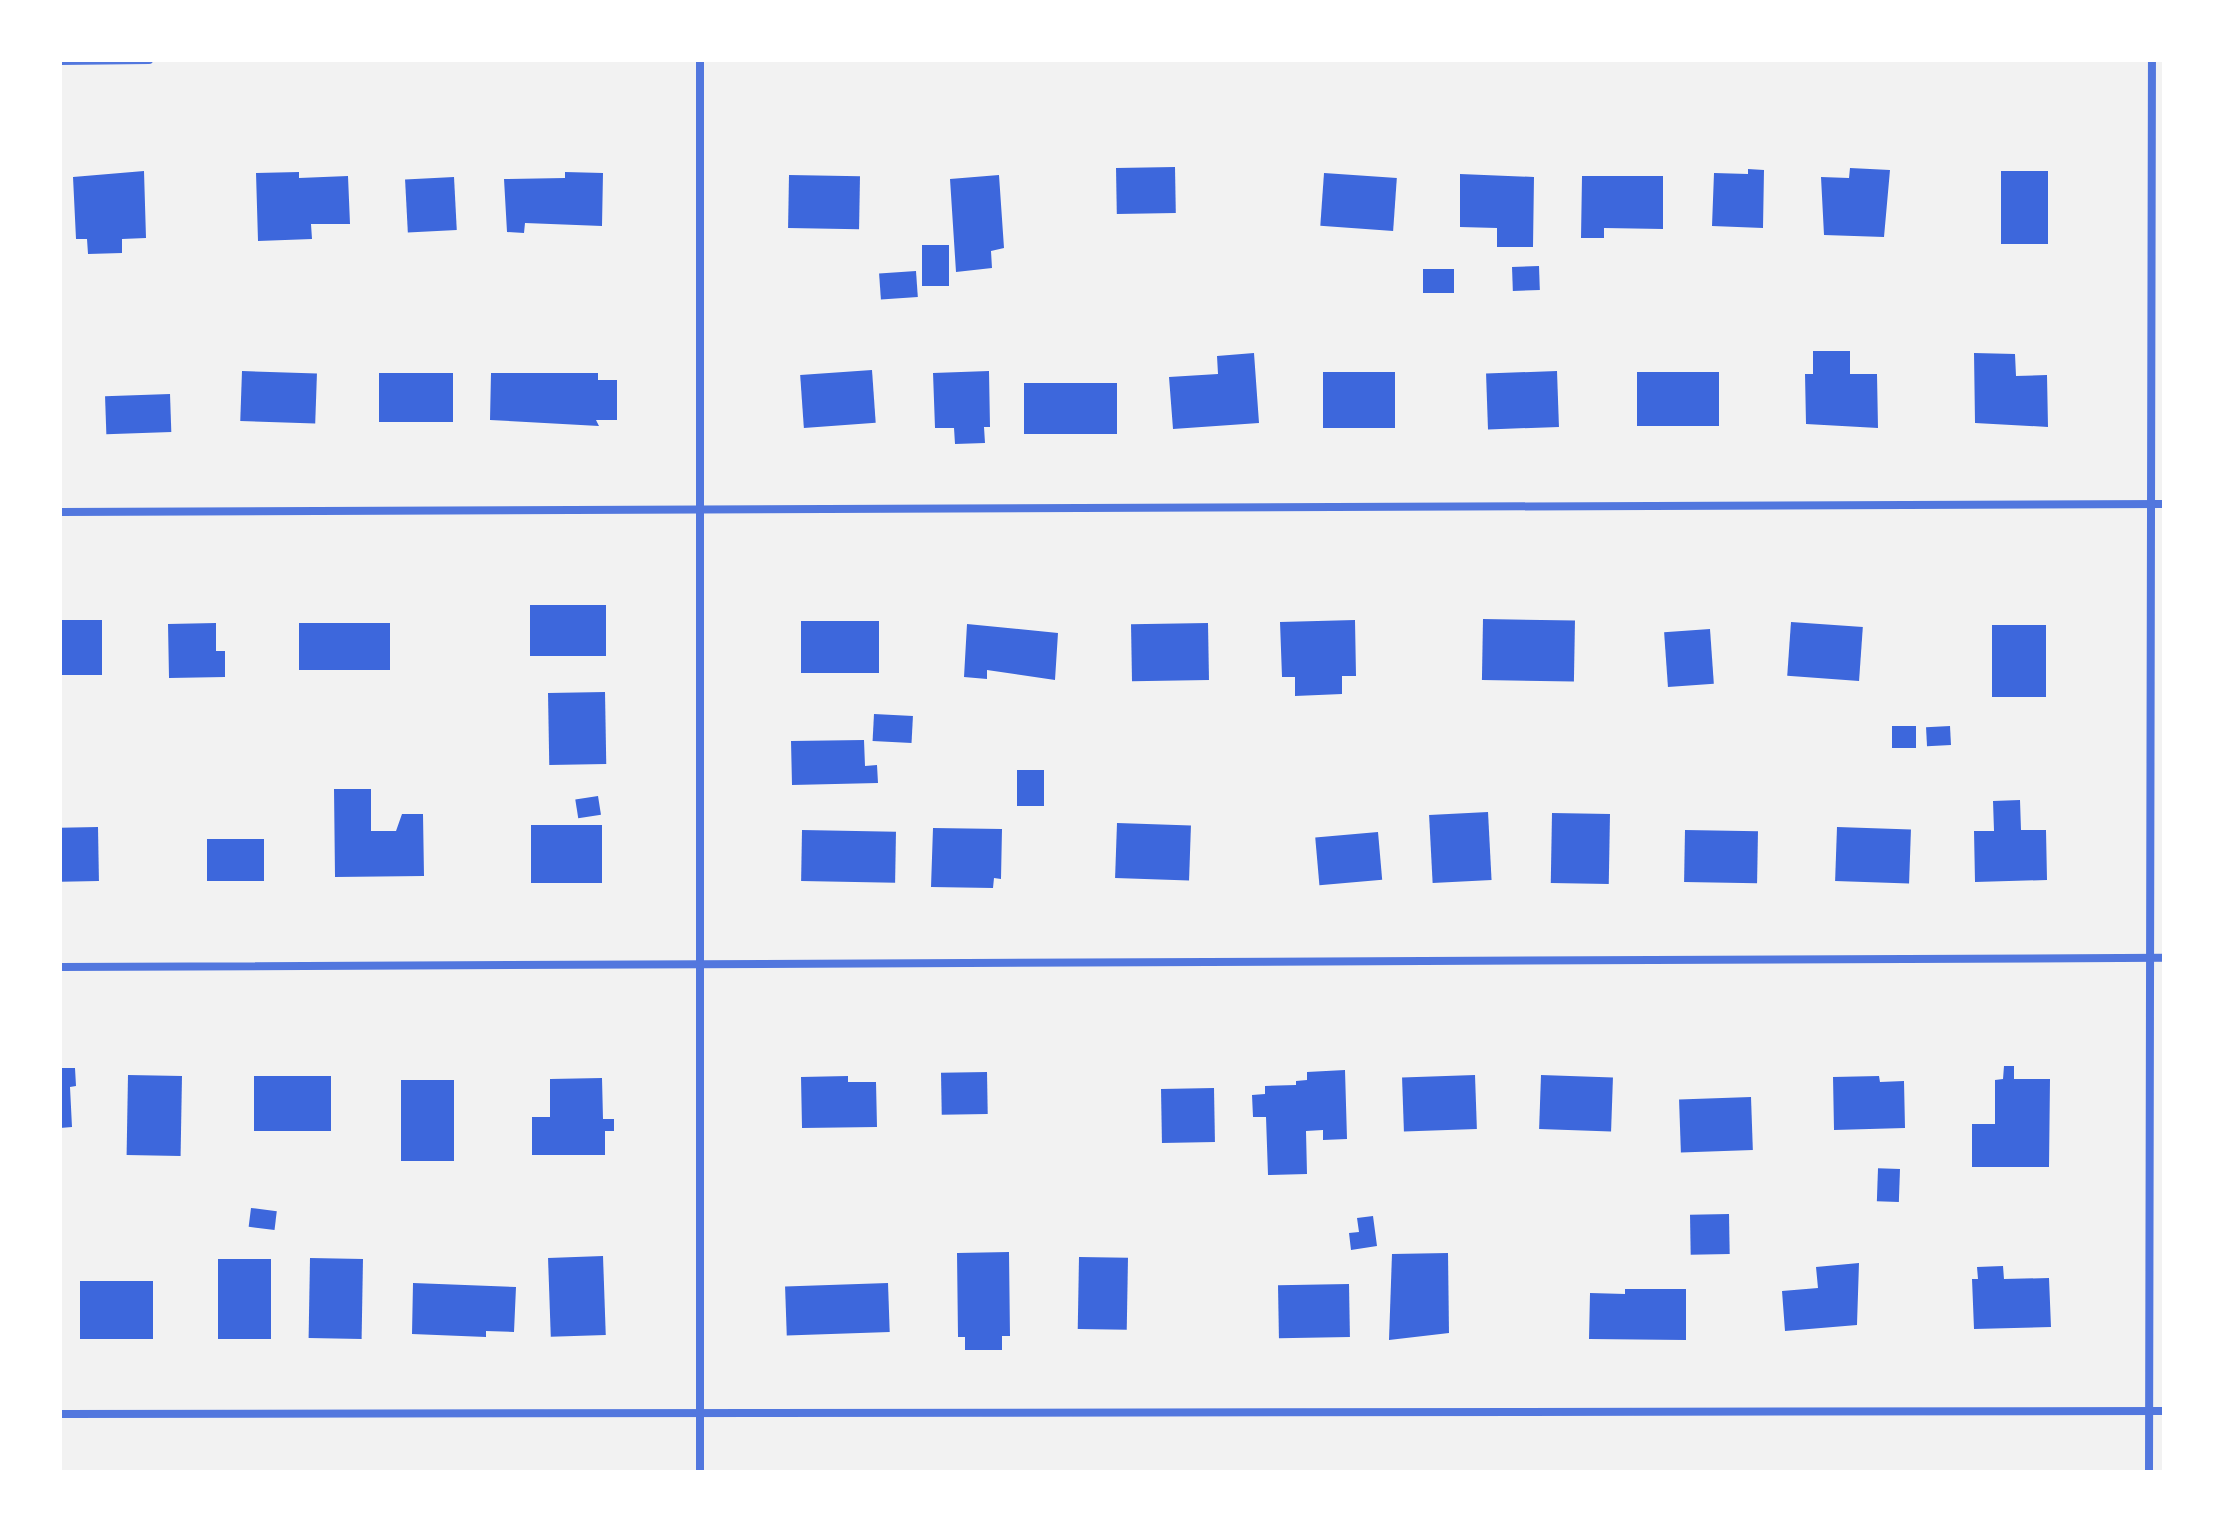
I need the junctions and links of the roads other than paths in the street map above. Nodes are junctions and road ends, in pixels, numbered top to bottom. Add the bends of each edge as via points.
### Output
1 (149, 60) edge
2 (700, 60) edge
3 (2152, 60) edge
4 (60, 61) edge
5 (2151, 504) junction
6 (2164, 504) edge
7 (700, 509) junction
8 (60, 512) edge
9 (2150, 958) junction
10 (2164, 958) edge
11 (699, 962) junction
12 (60, 967) edge
13 (2149, 1411) junction
14 (2164, 1411) edge
15 (700, 1413) junction
16 (60, 1414) edge
17 (700, 1472) edge
18 (2149, 1472) edge

1 - 4 street
2 - 7 street
3 - 5 street
5 - 6 street
5 - 7 street
5 - 9 street
7 - 8 street
7 - 11 street
9 - 10 street
9 - 11 street
9 - 13 street
11 - 12 street
11 - 15 street
13 - 14 street
13 - 15 street
13 - 18 street
15 - 16 street
15 - 17 street

